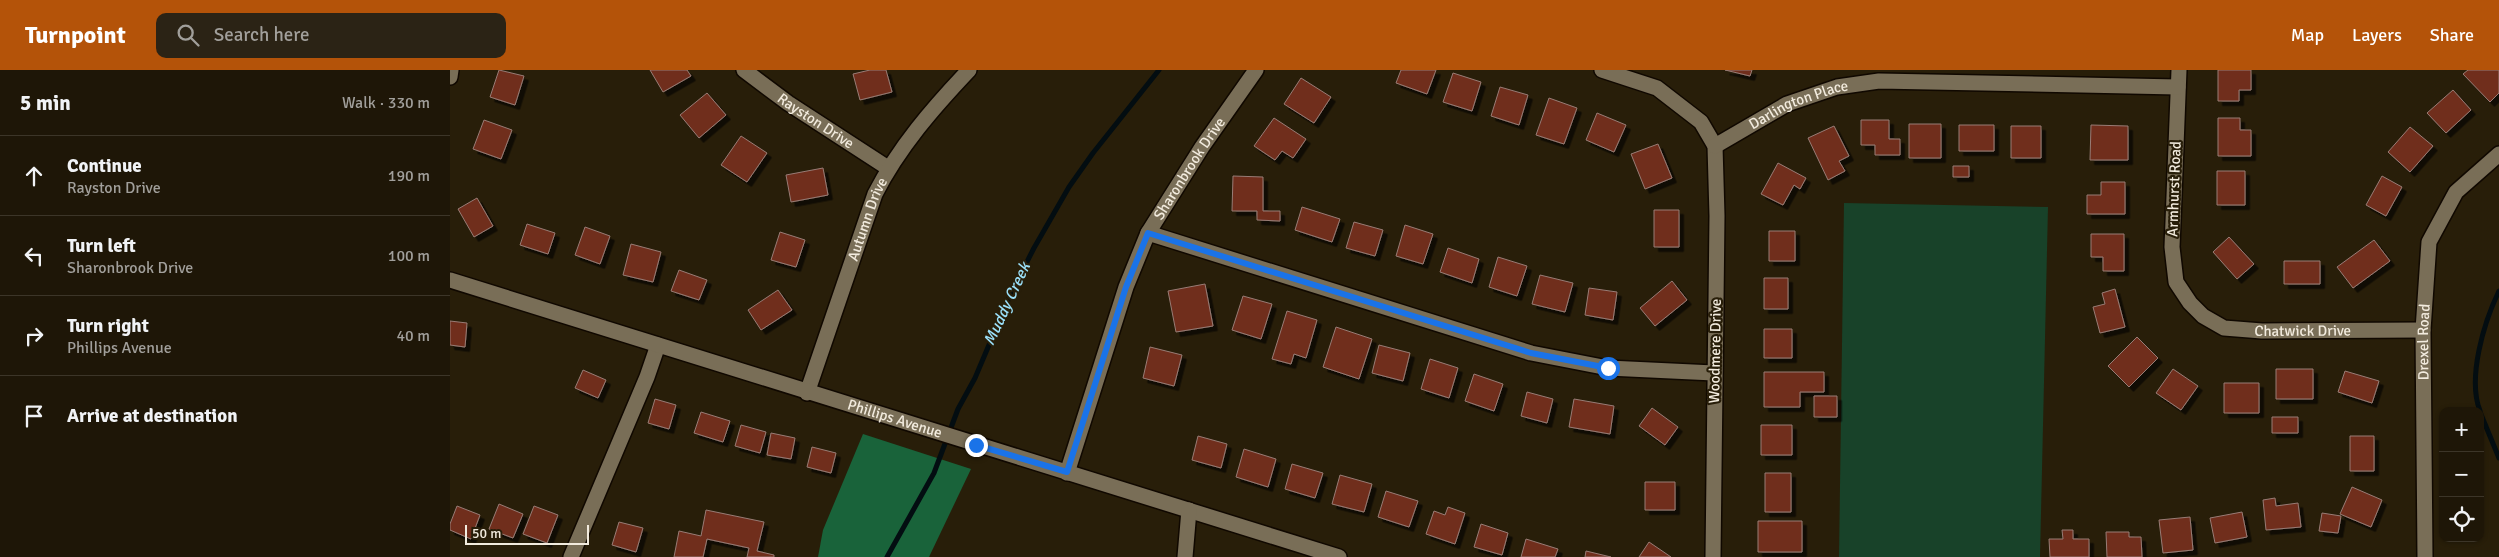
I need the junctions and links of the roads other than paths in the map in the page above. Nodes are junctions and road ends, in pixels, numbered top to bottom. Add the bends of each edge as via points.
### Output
1 (451, 70) edge
2 (744, 70) edge
3 (969, 70) edge
4 (1256, 70) edge
5 (1602, 70) edge
6 (2179, 70) edge
7 (1924, 76) edge
8 (450, 77) edge
9 (2178, 87) junction
10 (1715, 146) junction
11 (2499, 154) edge
12 (888, 168) junction
13 (1148, 233) junction
14 (450, 280) edge
15 (2190, 303) joint
16 (2423, 330) junction
17 (658, 345) junction
18 (1714, 373) junction
19 (807, 393) junction
20 (1067, 472) junction
21 (1189, 510) junction
22 (571, 557) edge
23 (1185, 557) edge
24 (1339, 557) edge
25 (1713, 557) edge
26 (2425, 557) edge

1 - 8 street
2 - 12 street, Rayston Drive via 788,103
3 - 12 street, Autumn Drive via 930,110
4 - 13 street, Sharonbrook Drive
5 - 10 street via 1657,88 1701,122
6 - 9 street, Armhurst Road
7 - 9 street, Darlington Place
7 - 10 street, Darlington Place via 1837,86 1787,104
9 - 15 street, Armhurst Road via 2172,247 2176,282
10 - 18 street, Woodmere Drive
11 - 16 street, Drexel Road via 2456,192 2429,242
12 - 19 street, Autumn Drive via 875,194
13 - 18 street via 1531,353 1608,368
13 - 20 street, Sharonbrook Drive via 1126,287
14 - 17 street, Phillips Avenue
15 - 16 street, Chatwick Drive via 2203,316 2224,328
16 - 26 street, Drexel Road
17 - 19 street, Phillips Avenue
17 - 22 street
18 - 25 street, Woodmere Drive
19 - 20 street, Phillips Avenue
20 - 21 street, Phillips Avenue
21 - 23 street
21 - 24 street, Phillips Avenue

